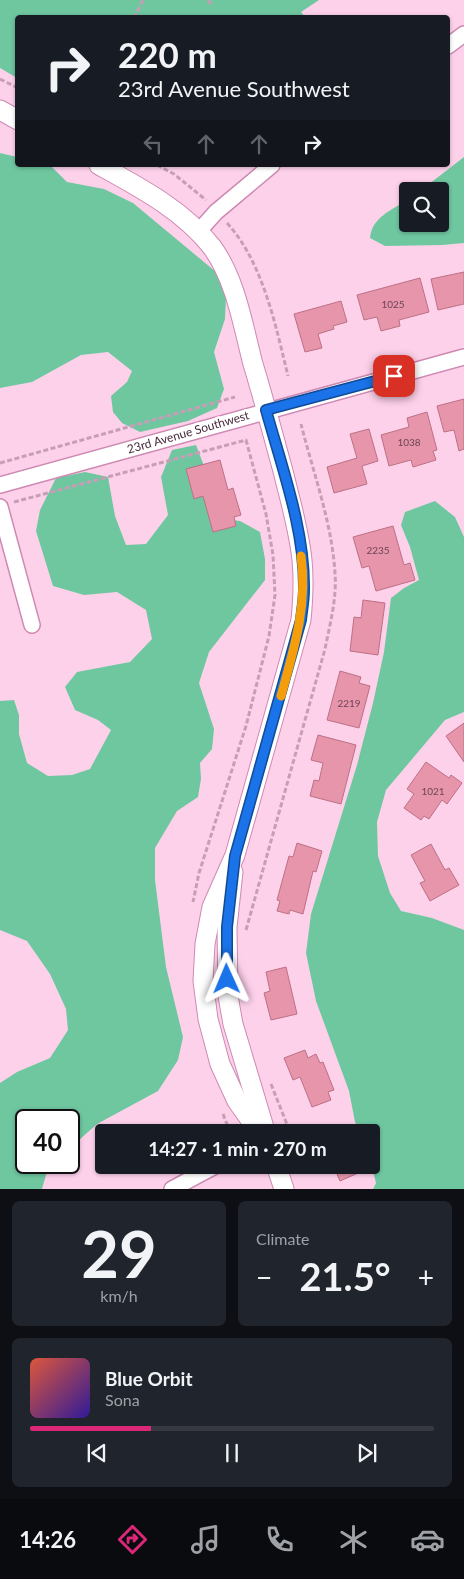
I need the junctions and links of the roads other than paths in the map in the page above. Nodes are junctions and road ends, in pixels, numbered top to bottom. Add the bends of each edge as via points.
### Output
1 (464, 34) edge
2 (450, 44) edge
3 (0, 110) edge
4 (15, 118) edge
5 (102, 167) edge
6 (270, 167) edge
7 (198, 232) junction
8 (464, 357) edge
9 (266, 410) junction
10 (0, 485) edge
11 (4, 506) edge
12 (32, 625) dead end
13 (235, 856) junction
14 (253, 1124) edge
15 (263, 1124) edge
16 (201, 1174) edge
17 (279, 1174) edge
18 (172, 1189) edge
19 (284, 1189) edge

1 - 2 street
3 - 4 street
5 - 7 street via 157,199
6 - 7 street via 216,212
7 - 9 street via 218,257 229,279
8 - 9 street, 23rd Avenue Southwest
9 - 10 street, 23rd Avenue Southwest
9 - 13 street via 297,528 304,590 301,620
11 - 12 street
13 - 14 street via 212,907 203,981 208,1019 220,1064 237,1101
13 - 15 street via 227,927 228,996
16 - 18 street
17 - 19 street

